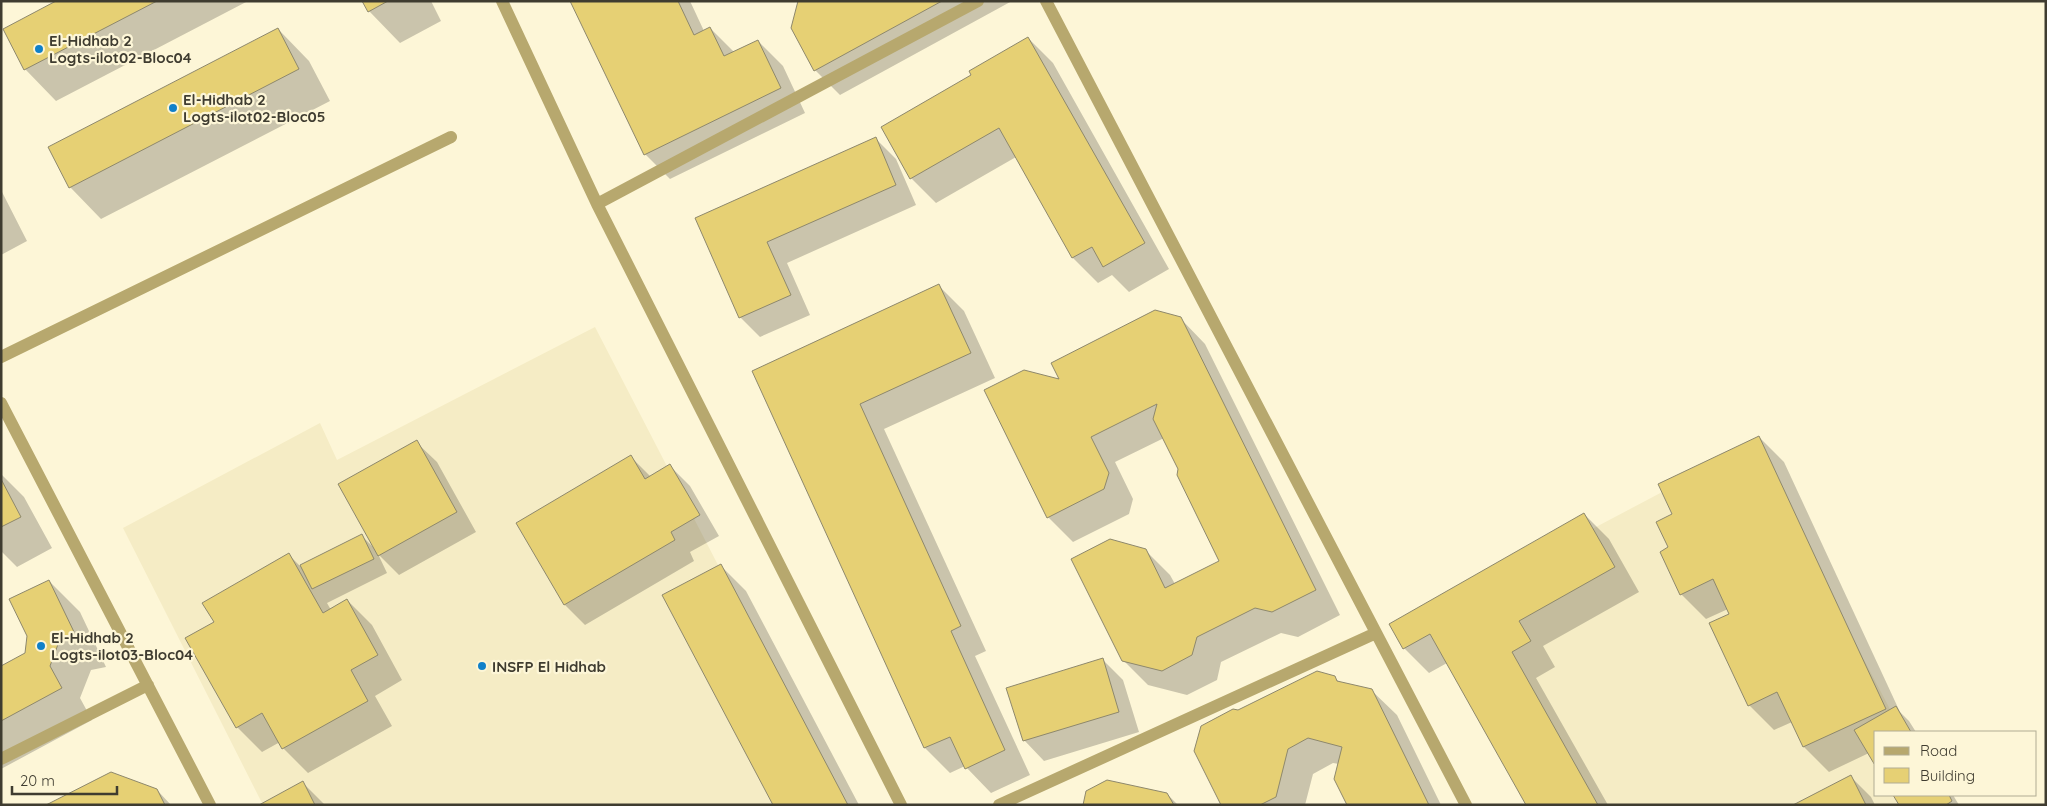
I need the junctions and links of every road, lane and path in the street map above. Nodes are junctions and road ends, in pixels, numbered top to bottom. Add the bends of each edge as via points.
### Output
1 (502, 1) edge
2 (978, 1) edge
3 (1046, 1) edge
4 (451, 137) dead end
5 (598, 204) junction
6 (1, 357) edge
7 (1, 403) edge
8 (1376, 633) junction
9 (148, 685) junction
10 (1, 759) edge
11 (210, 805) edge
12 (901, 805) edge
13 (999, 805) edge
14 (1466, 805) edge

1 - 5 street
2 - 5 street
3 - 8 street
4 - 6 street
5 - 12 street
7 - 9 street
8 - 13 street
8 - 14 street
9 - 10 street
9 - 11 street

